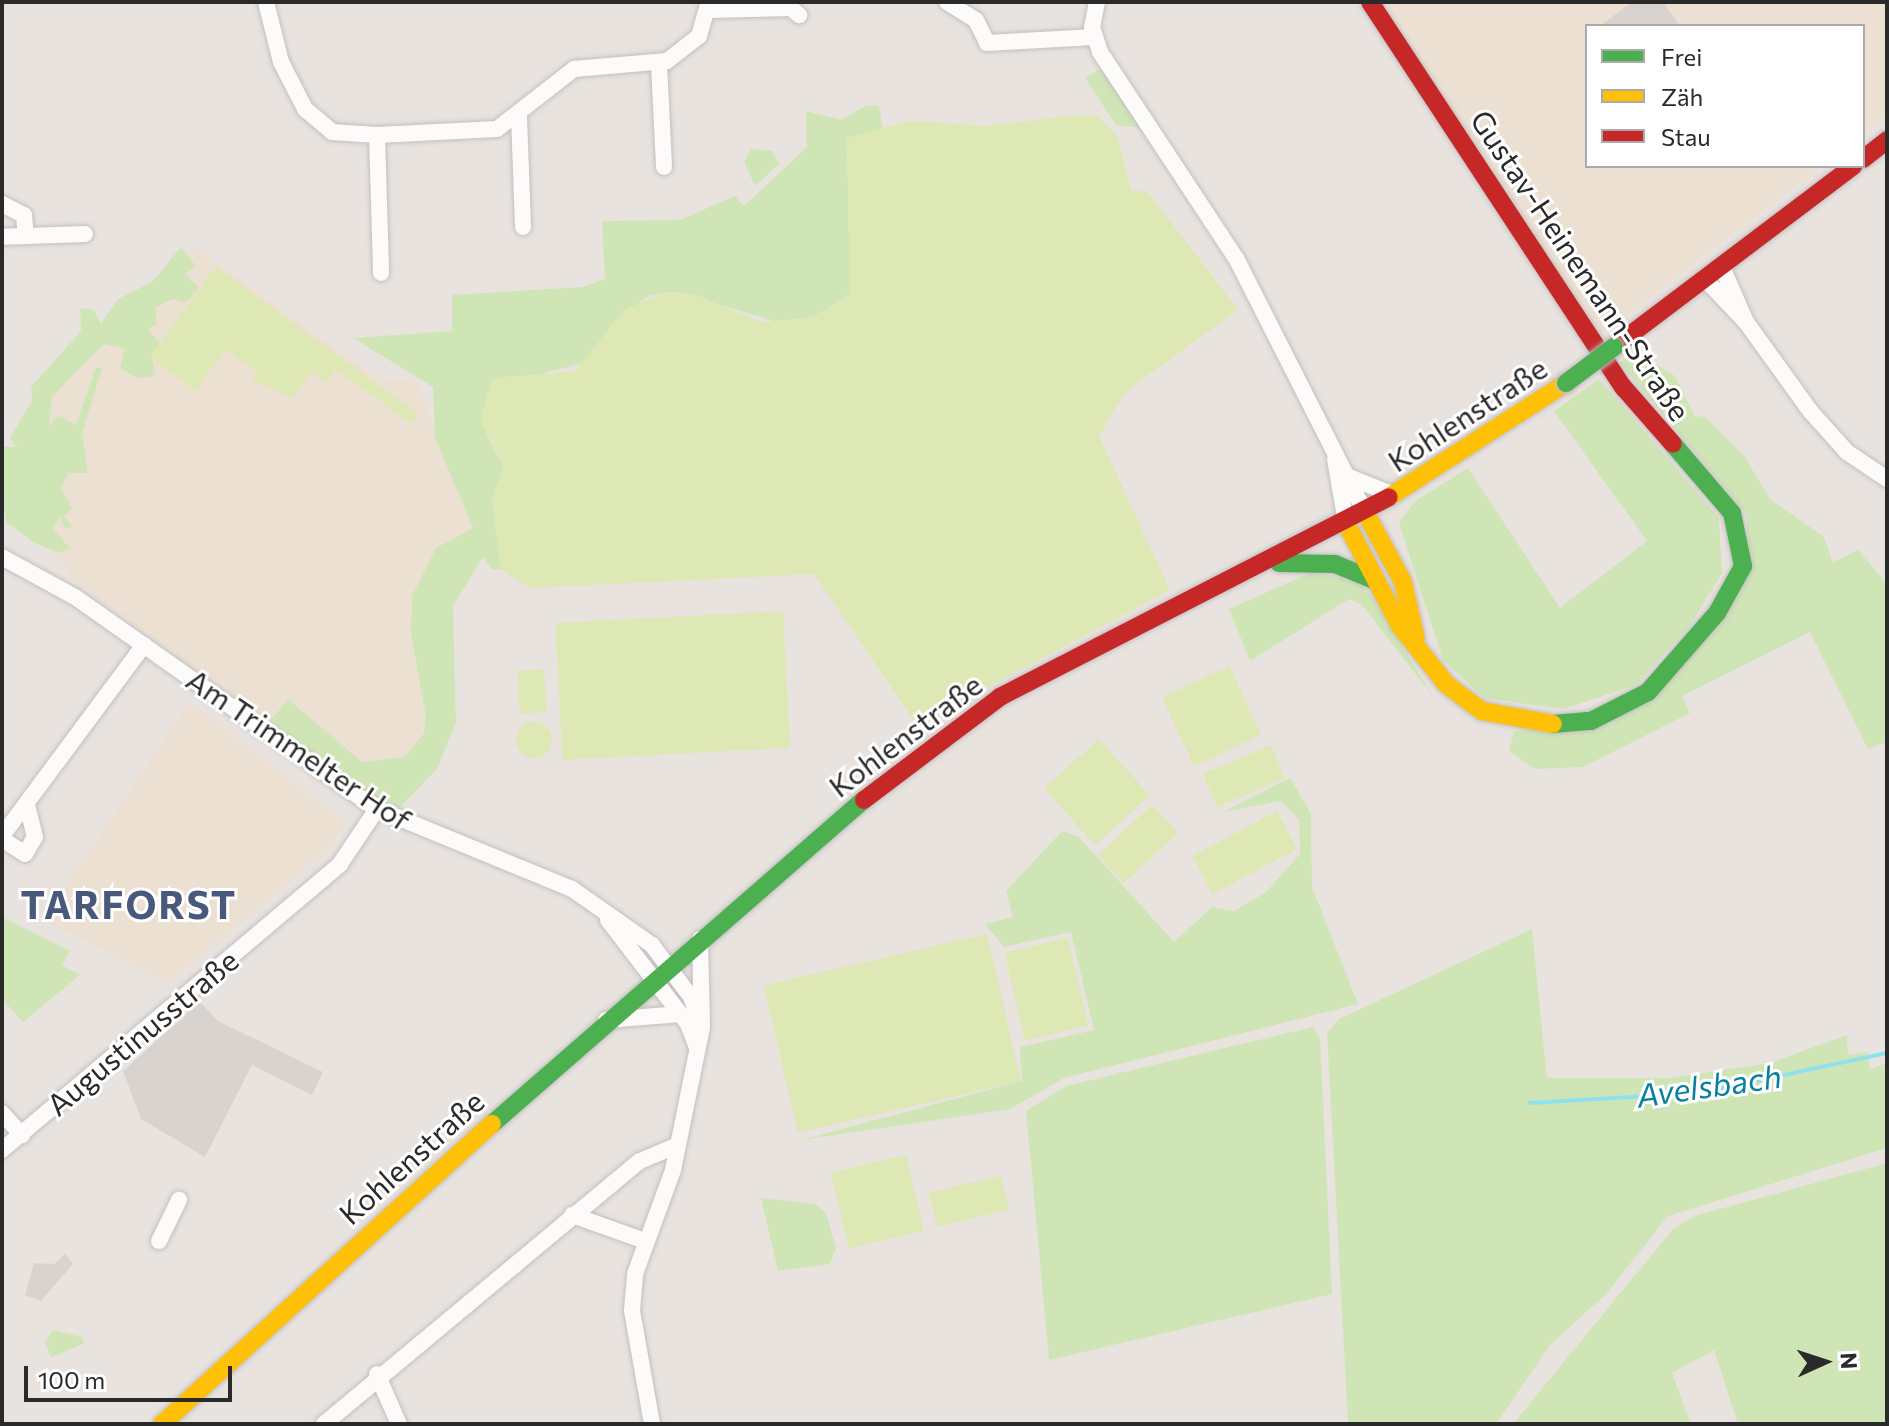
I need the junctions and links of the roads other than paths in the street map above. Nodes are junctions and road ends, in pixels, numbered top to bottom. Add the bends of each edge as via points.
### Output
1 (266, 2) edge
2 (947, 2) edge
3 (1097, 2) edge
4 (1370, 2) edge
5 (709, 6) edge
6 (799, 15) dead end
7 (1094, 37) junction
8 (659, 64) junction
9 (519, 117) junction
10 (377, 135) junction
11 (1887, 140) edge
12 (1865, 157) edge
13 (664, 167) dead end
14 (1850, 168) edge
15 (2, 204) edge
16 (523, 227) dead end
17 (85, 234) dead end
18 (26, 236) junction
19 (2, 237) edge
20 (1722, 267) junction
21 (381, 273) dead end
22 (1705, 279) junction
23 (1746, 322) junction
24 (1335, 457) junction
25 (1349, 477) junction
26 (1887, 479) edge
27 (1394, 495) junction
28 (1365, 512) junction
29 (1346, 523) junction
30 (2, 557) edge
31 (1391, 562) junction
32 (1268, 564) junction
33 (1374, 580) junction
34 (144, 645) junction
35 (1419, 650) junction
36 (27, 806) junction
37 (377, 809) junction
38 (2, 837) edge
39 (700, 939) junction
40 (661, 972) junction
41 (681, 1014) junction
42 (606, 1020) junction
43 (702, 1027) junction
44 (697, 1050) junction
45 (2, 1113) edge
46 (22, 1135) junction
47 (678, 1145) junction
48 (2, 1150) edge
49 (179, 1200) dead end
50 (572, 1215) junction
51 (159, 1241) dead end
52 (645, 1241) junction
53 (377, 1374) junction
54 (162, 1424) edge
55 (324, 1424) edge
56 (399, 1424) edge
57 (652, 1424) edge

1 - 10 street via 288,81 305,109 332,132
2 - 7 street via 976,20 987,43
3 - 7 street
4 - 35 main road, Gustav-Heinemann-Straße via 1624,388 1732,513 1743,546 1736,585 1675,665 1635,701 1601,718 1547,725 1495,716 1447,685
5 - 6 street via 791,8
5 - 8 street via 689,48
7 - 24 street via 1237,260
8 - 9 street via 574,69
8 - 13 street
9 - 10 street via 488,131
9 - 16 street
10 - 21 street
11 - 12 main road
14 - 20 main road, Kohlenstraße
15 - 18 street via 24,215
17 - 18 street
18 - 19 street
20 - 22 main road, Kohlenstraße
20 - 23 street
22 - 23 street
22 - 27 main road, Kohlenstraße, bridge via 1566,383
23 - 26 street via 1822,426
24 - 25 street
24 - 29 street
25 - 27 street
25 - 28 street
27 - 28 main road, Kohlenstraße
27 - 31 main road, Gustav-Heinemann-Straße
28 - 29 main road, Kohlenstraße
28 - 31 main road, Gustav-Heinemann-Straße
29 - 32 main road, Kohlenstraße
29 - 33 main road, Gustav-Heinemann-Straße
30 - 34 street, Am Trimmelter Hof
31 - 35 main road, Gustav-Heinemann-Straße
32 - 33 main road via 1335,564
32 - 39 main road, Kohlenstraße via 1000,697 931,743
33 - 35 main road, Gustav-Heinemann-Straße
34 - 36 street
34 - 37 street, Am Trimmelter Hof
36 - 38 street
36 - 38 street via 35,837 25,854
37 - 40 street, Am Trimmelter Hof via 544,874 652,945
37 - 46 street, Augustinusstraße via 340,864
39 - 40 main road, Kohlenstraße
39 - 43 street
40 - 41 street
40 - 42 main road, Kohlenstraße
40 - 43 street
41 - 42 street
41 - 44 street
42 - 54 main road, Kohlenstraße
43 - 44 street
44 - 47 street
45 - 46 street
46 - 48 street, Augustinusstraße
47 - 50 street via 640,1161
47 - 52 street
49 - 51 street
50 - 52 street
50 - 53 street
52 - 57 street via 632,1310
53 - 55 street
53 - 56 street

